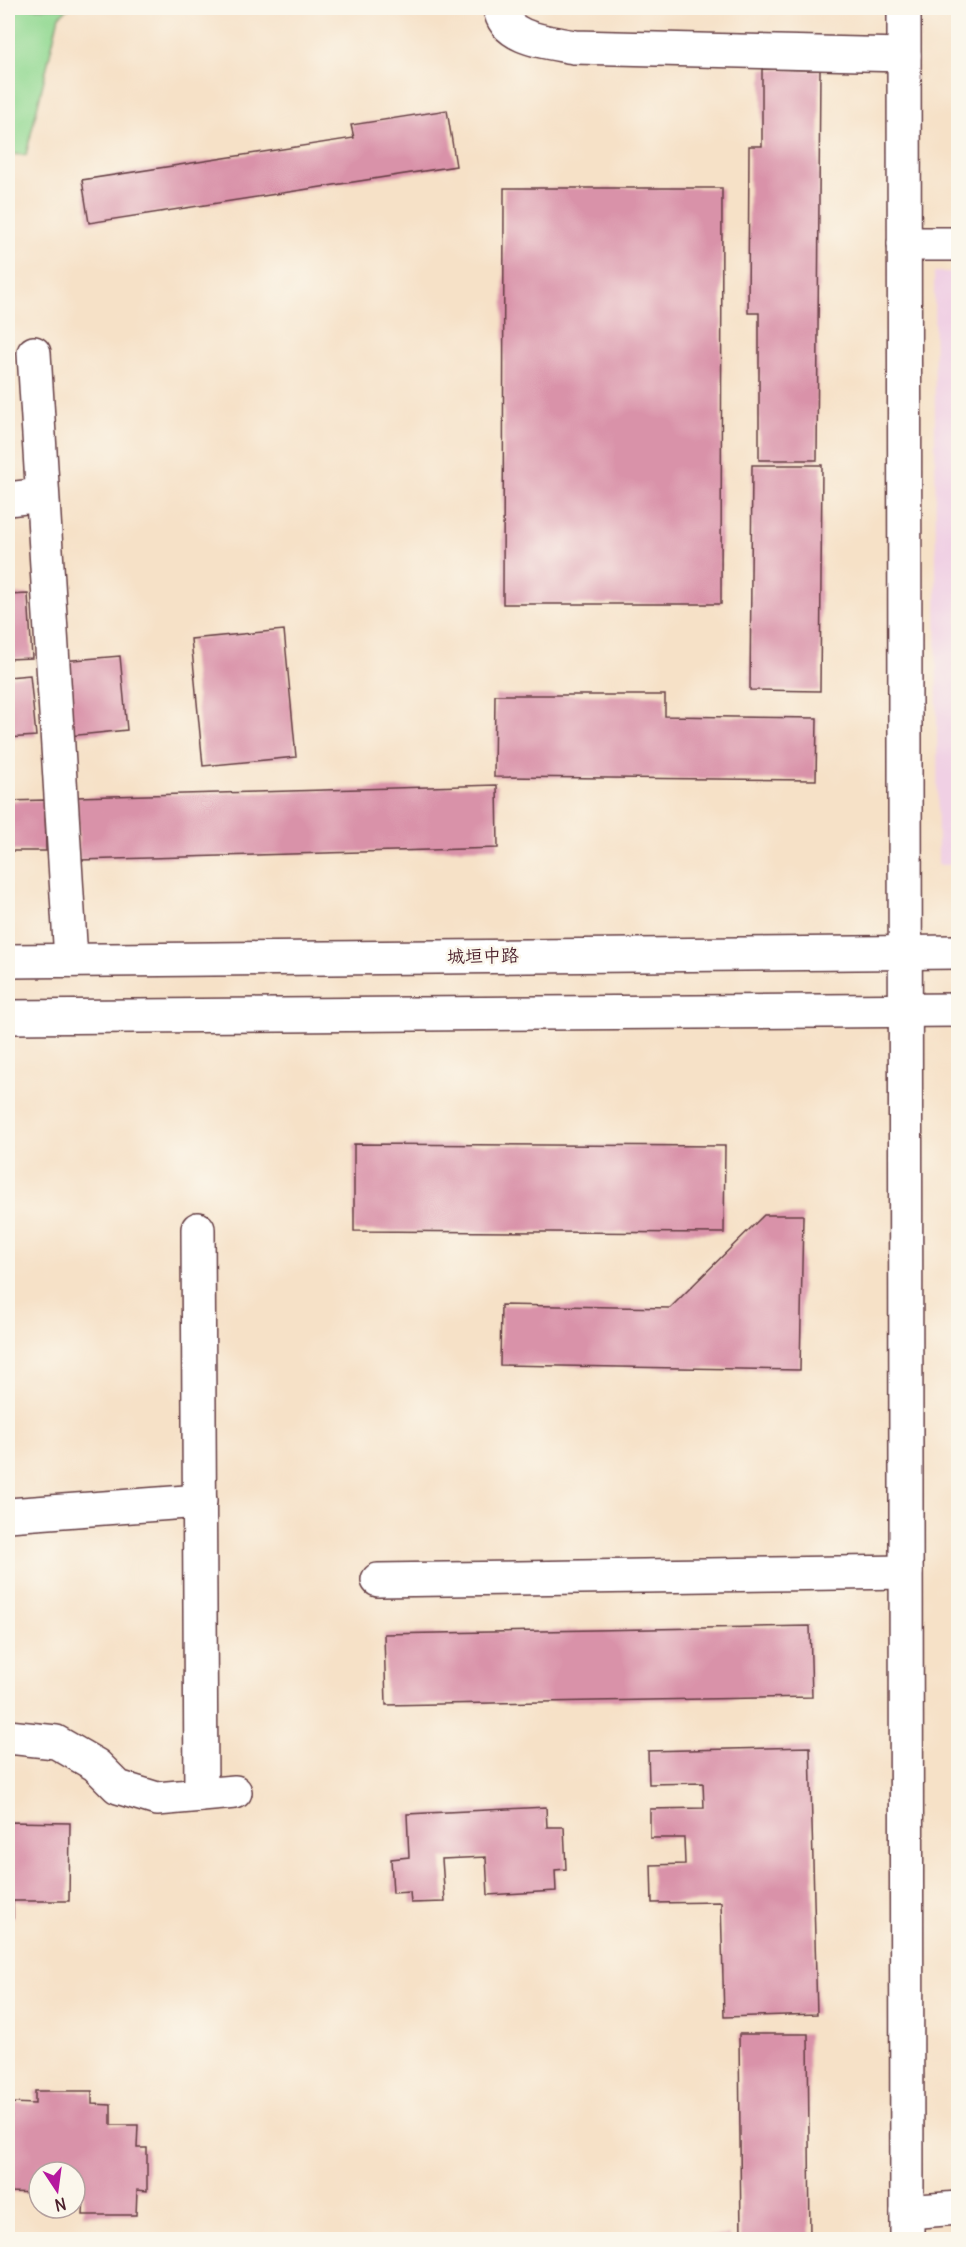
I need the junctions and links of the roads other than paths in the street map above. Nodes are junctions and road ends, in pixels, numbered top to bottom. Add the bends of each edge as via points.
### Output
1 (501, 8) edge
2 (904, 8) edge
3 (904, 55) junction
4 (904, 244) junction
5 (958, 244) edge
6 (34, 353) dead end
7 (42, 495) junction
8 (8, 499) edge
9 (905, 952) junction
10 (958, 952) edge
11 (71, 960) junction
12 (8, 961) edge
13 (958, 1010) edge
14 (905, 1011) junction
15 (8, 1017) edge
16 (198, 1229) dead end
17 (200, 1501) junction
18 (8, 1515) edge
19 (906, 1572) junction
20 (378, 1580) dead end
21 (8, 1737) edge
22 (236, 1792) dead end
23 (201, 1795) junction
24 (958, 2208) edge
25 (907, 2225) edge

1 - 3 street via 511,28 530,39 574,47
2 - 3 street
3 - 4 street
4 - 5 street
4 - 9 street
6 - 7 street
7 - 8 street
7 - 11 street
9 - 10 street, 城垣中路
9 - 11 street, 城垣中路
9 - 14 street
11 - 12 street, 城垣中路
13 - 14 street
14 - 15 street
14 - 19 street
16 - 17 street
17 - 18 street
17 - 23 street
19 - 20 street
19 - 25 street
21 - 23 street via 56,1742 96,1765 118,1786 157,1799
22 - 23 street
24 - 25 street

